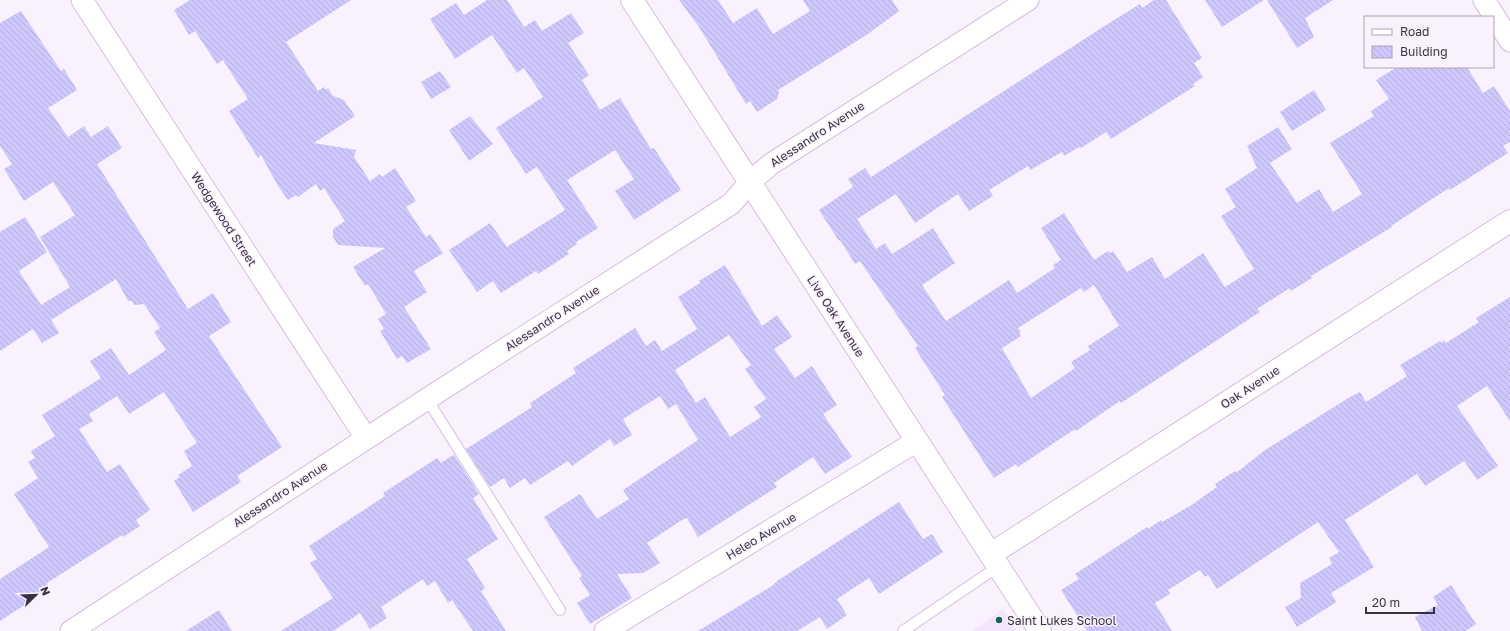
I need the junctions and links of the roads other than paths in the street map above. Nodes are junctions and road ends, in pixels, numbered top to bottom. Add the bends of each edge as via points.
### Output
1 (82, 0) edge
2 (632, 0) edge
3 (1028, 0) edge
4 (1484, 0) edge
5 (1510, 41) edge
6 (750, 182) junction
7 (1510, 221) edge
8 (427, 399) junction
9 (366, 438) junction
10 (917, 441) junction
11 (995, 560) junction
12 (560, 610) dead end
13 (71, 631) edge
14 (605, 631) edge
15 (903, 631) edge
16 (1040, 631) edge

1 - 9 street, Wedgewood Street
2 - 6 street, Live Oak Avenue
3 - 6 street, Alessandro Avenue via 771,164
4 - 5 street
6 - 8 street, Alessandro Avenue via 731,204
6 - 10 street, Live Oak Avenue
7 - 11 street, Oak Avenue
8 - 9 street, Alessandro Avenue
8 - 12 lane
9 - 13 street, Alessandro Avenue
10 - 11 street, Live Oak Avenue
10 - 14 street, Heleo Avenue
11 - 15 lane
11 - 16 street, Live Oak Avenue

